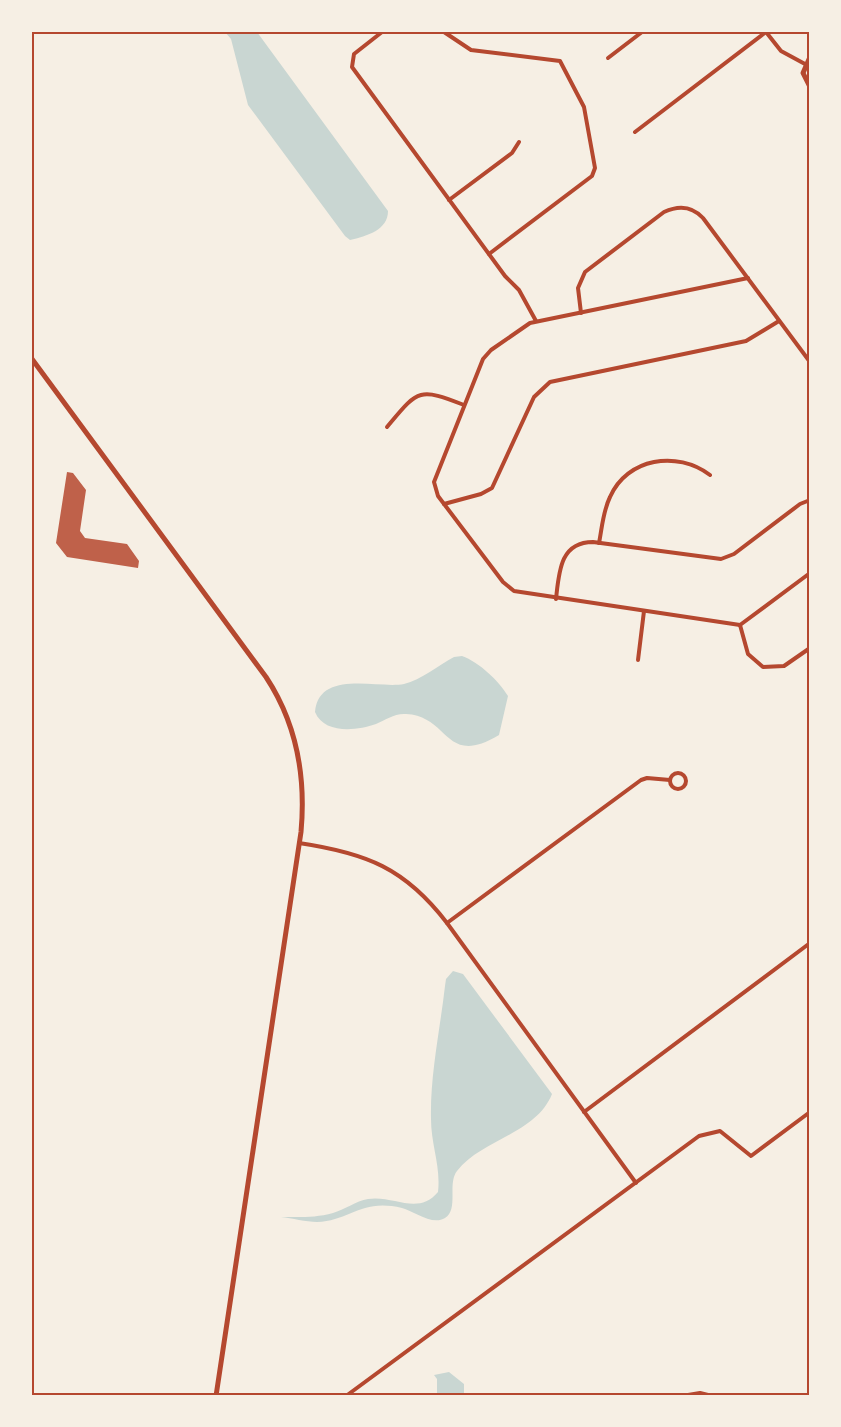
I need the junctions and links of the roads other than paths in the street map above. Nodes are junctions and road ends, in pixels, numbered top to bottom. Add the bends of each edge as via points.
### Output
1 (382, 32) edge
2 (444, 32) edge
3 (642, 32) edge
4 (766, 32) edge
5 (810, 57) edge
6 (608, 58) dead end
7 (805, 64) junction
8 (810, 87) edge
9 (635, 132) dead end
10 (519, 141) dead end
11 (450, 200) junction
12 (489, 254) junction
13 (748, 278) junction
14 (581, 313) junction
15 (536, 321) junction
16 (779, 321) junction
17 (32, 359) edge
18 (809, 359) edge
19 (464, 405) junction
20 (387, 427) dead end
21 (710, 475) dead end
22 (810, 500) edge
23 (444, 504) junction
24 (600, 543) junction
25 (810, 573) edge
26 (556, 599) junction
27 (644, 611) junction
28 (740, 625) junction
29 (810, 648) edge
30 (638, 660) dead end
31 (670, 780) junction
32 (299, 843) junction
33 (447, 923) junction
34 (810, 943) edge
35 (584, 1112) junction
36 (810, 1112) edge
37 (636, 1183) junction
38 (216, 1395) edge
39 (346, 1395) edge
40 (682, 1395) edge
41 (712, 1395) edge

1 - 11 street via 354,54 352,67
2 - 12 street via 469,49 563,63 584,107 595,171 592,176
3 - 6 street
4 - 7 street via 781,51
4 - 9 street
5 - 7 street
7 - 8 street via 803,76
10 - 11 street via 512,153
11 - 12 street
12 - 15 street via 518,287
13 - 14 street
13 - 14 street via 702,217 683,207 664,212 586,270 578,288
13 - 16 street
14 - 15 street
15 - 19 street via 488,352
16 - 18 street
16 - 23 street via 746,341 550,382 534,396 492,488
17 - 32 street via 273,688 291,726 300,764 303,806
19 - 20 street via 421,394 408,402
19 - 23 street via 436,472 434,485
21 - 24 street via 691,464 673,460 652,462 632,470 609,498
22 - 24 street via 734,554 721,559
23 - 26 street via 509,589
24 - 26 street via 578,544 565,555
25 - 28 street
26 - 27 street
27 - 28 street
27 - 30 street
28 - 29 street via 745,647 763,667 778,668
31 - 31 street via 678,773 686,781 678,789
31 - 33 street via 641,780
32 - 33 street via 339,849 385,866 423,894
32 - 38 street
33 - 35 street
34 - 35 street
35 - 37 street
36 - 37 street via 751,1156 720,1131 699,1136
37 - 39 street
40 - 41 street

